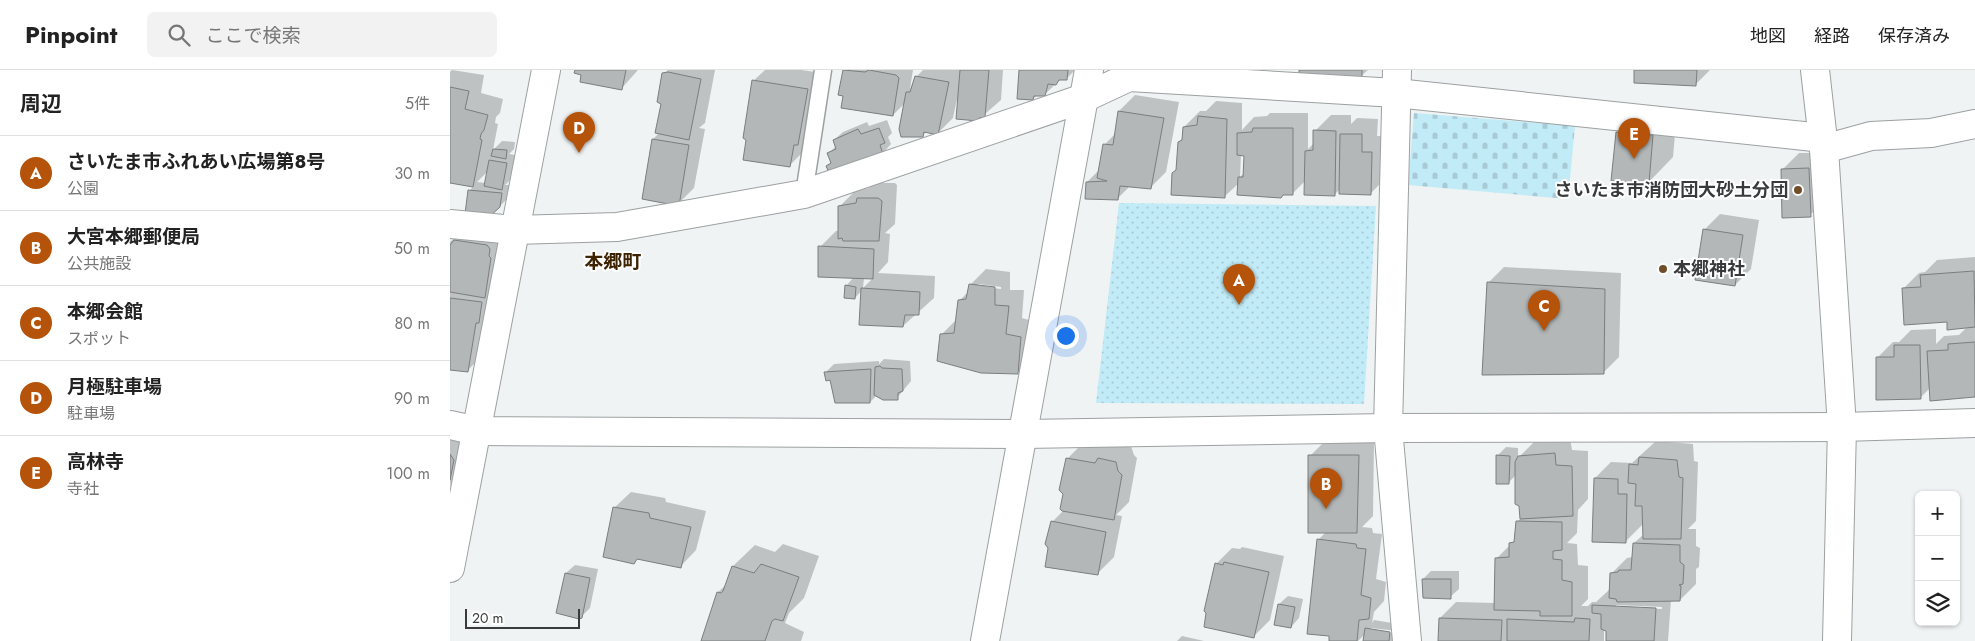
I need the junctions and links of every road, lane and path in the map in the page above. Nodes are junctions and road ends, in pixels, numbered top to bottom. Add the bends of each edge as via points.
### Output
1 (546, 70) edge
2 (823, 70) edge
3 (1089, 70) edge
4 (1815, 70) edge
5 (1396, 82) edge
6 (1084, 98) junction
7 (1975, 124) edge
8 (1824, 143) junction
9 (804, 194) junction
10 (450, 224) edge
11 (514, 230) junction
12 (1975, 423) edge
13 (450, 425) edge
14 (1842, 427) junction
15 (1388, 428) junction
16 (477, 431) junction
17 (1024, 434) junction
18 (450, 568) edge
19 (985, 641) edge
20 (1407, 641) edge
21 (1837, 641) edge

1 - 11 street
2 - 9 lane
3 - 6 street
4 - 8 street
5 - 6 street via 1129,77
5 - 8 street
5 - 15 street
6 - 9 street
6 - 17 street
7 - 8 street via 1932,134 1871,136
8 - 14 street
9 - 11 street via 616,228
10 - 11 street
11 - 16 street
12 - 14 street
13 - 16 street
14 - 15 street
14 - 21 street
15 - 17 street
15 - 20 street
16 - 17 street
16 - 18 street
17 - 19 street

